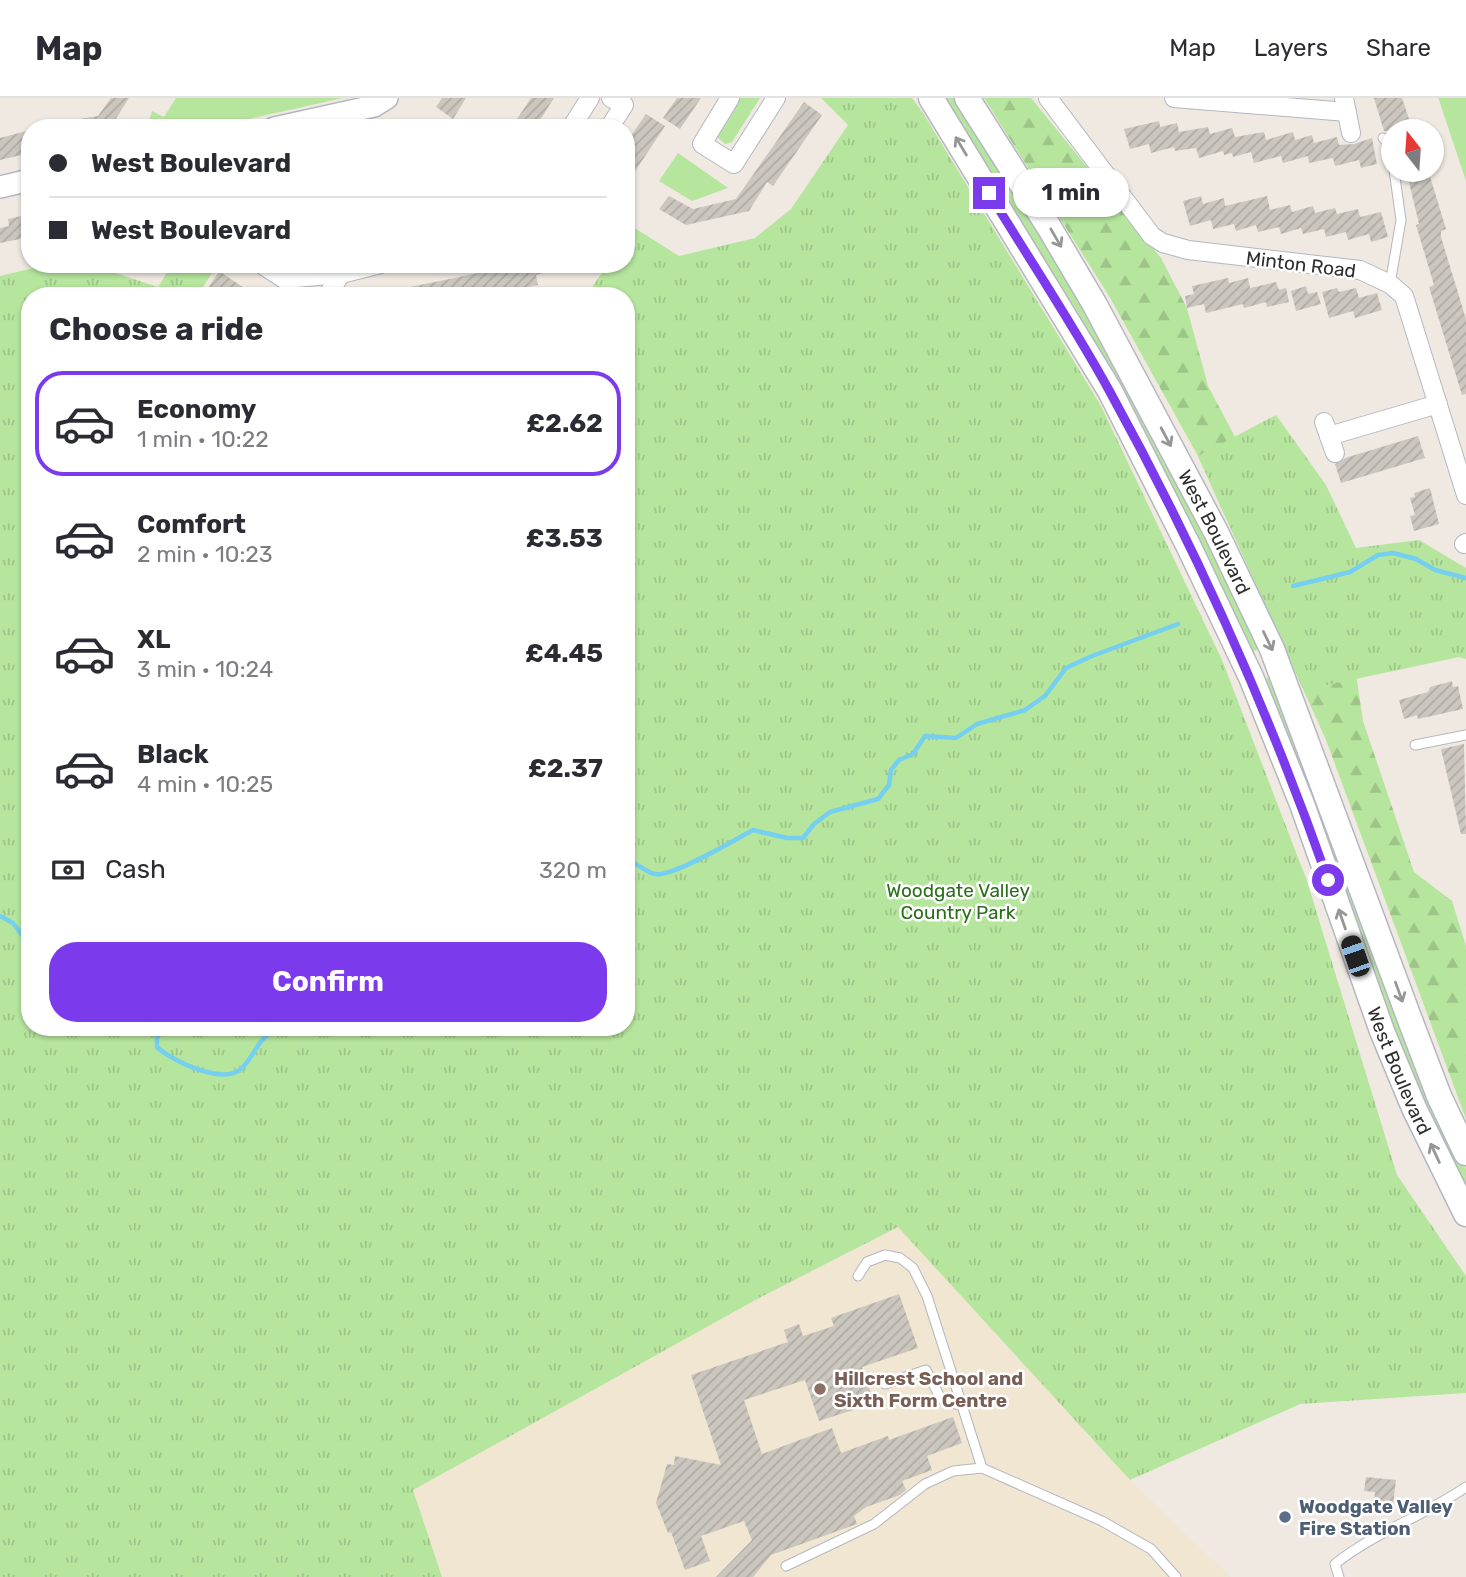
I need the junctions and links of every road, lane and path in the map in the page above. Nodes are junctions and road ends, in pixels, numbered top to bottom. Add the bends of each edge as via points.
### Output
1 (387, 98) edge
2 (590, 98) edge
3 (611, 98) edge
4 (730, 98) edge
5 (776, 98) edge
6 (931, 98) edge
7 (967, 98) edge
8 (1048, 98) edge
9 (1174, 98) edge
10 (1345, 105) edge
11 (315, 119) edge
12 (577, 119) edge
13 (615, 119) edge
14 (1351, 133) dead end
15 (21, 182) edge
16 (1395, 182) edge
17 (0, 187) edge
18 (271, 273) edge
19 (345, 273) edge
20 (341, 274) junction
21 (1390, 284) junction
22 (286, 287) edge
23 (333, 287) edge
24 (1438, 404) junction
25 (1329, 437) dead end
26 (1466, 495) edge
27 (1466, 735) edge
28 (1415, 745) dead end
29 (1466, 1153) edge
30 (1466, 1214) edge
31 (858, 1276) dead end
32 (885, 1384) dead end
33 (962, 1406) junction
34 (982, 1468) junction
35 (1466, 1487) edge
36 (786, 1566) dead end
37 (1177, 1577) edge
38 (1339, 1577) edge

1 - 11 street via 374,106
2 - 12 street
3 - 13 street via 624,105
4 - 5 street via 702,144 734,164
30 -> 6 main road, West Boulevard via 1382,1031 1251,677 1189,547 1110,391
7 -> 29 main road, West Boulevard via 1101,316 1216,532 1272,649 1409,1020
8 - 21 street, Minton Road via 1146,242 1360,270
9 - 10 street
10 - 14 street
15 - 17 street
16 - 21 lane via 1401,220
18 - 22 street
19 - 20 street
20 - 22 street
20 - 23 street
21 - 24 street via 1404,296
24 - 25 street
24 - 26 street
27 - 28 lane
31 - 33 lane via 867,1262 885,1255 900,1258 913,1268 927,1296
32 - 33 lane via 926,1370 941,1399
33 - 34 lane
34 - 36 lane via 953,1471 925,1485 874,1524
34 - 37 lane via 1102,1521 1152,1549
35 - 38 lane via 1357,1546 1335,1563

